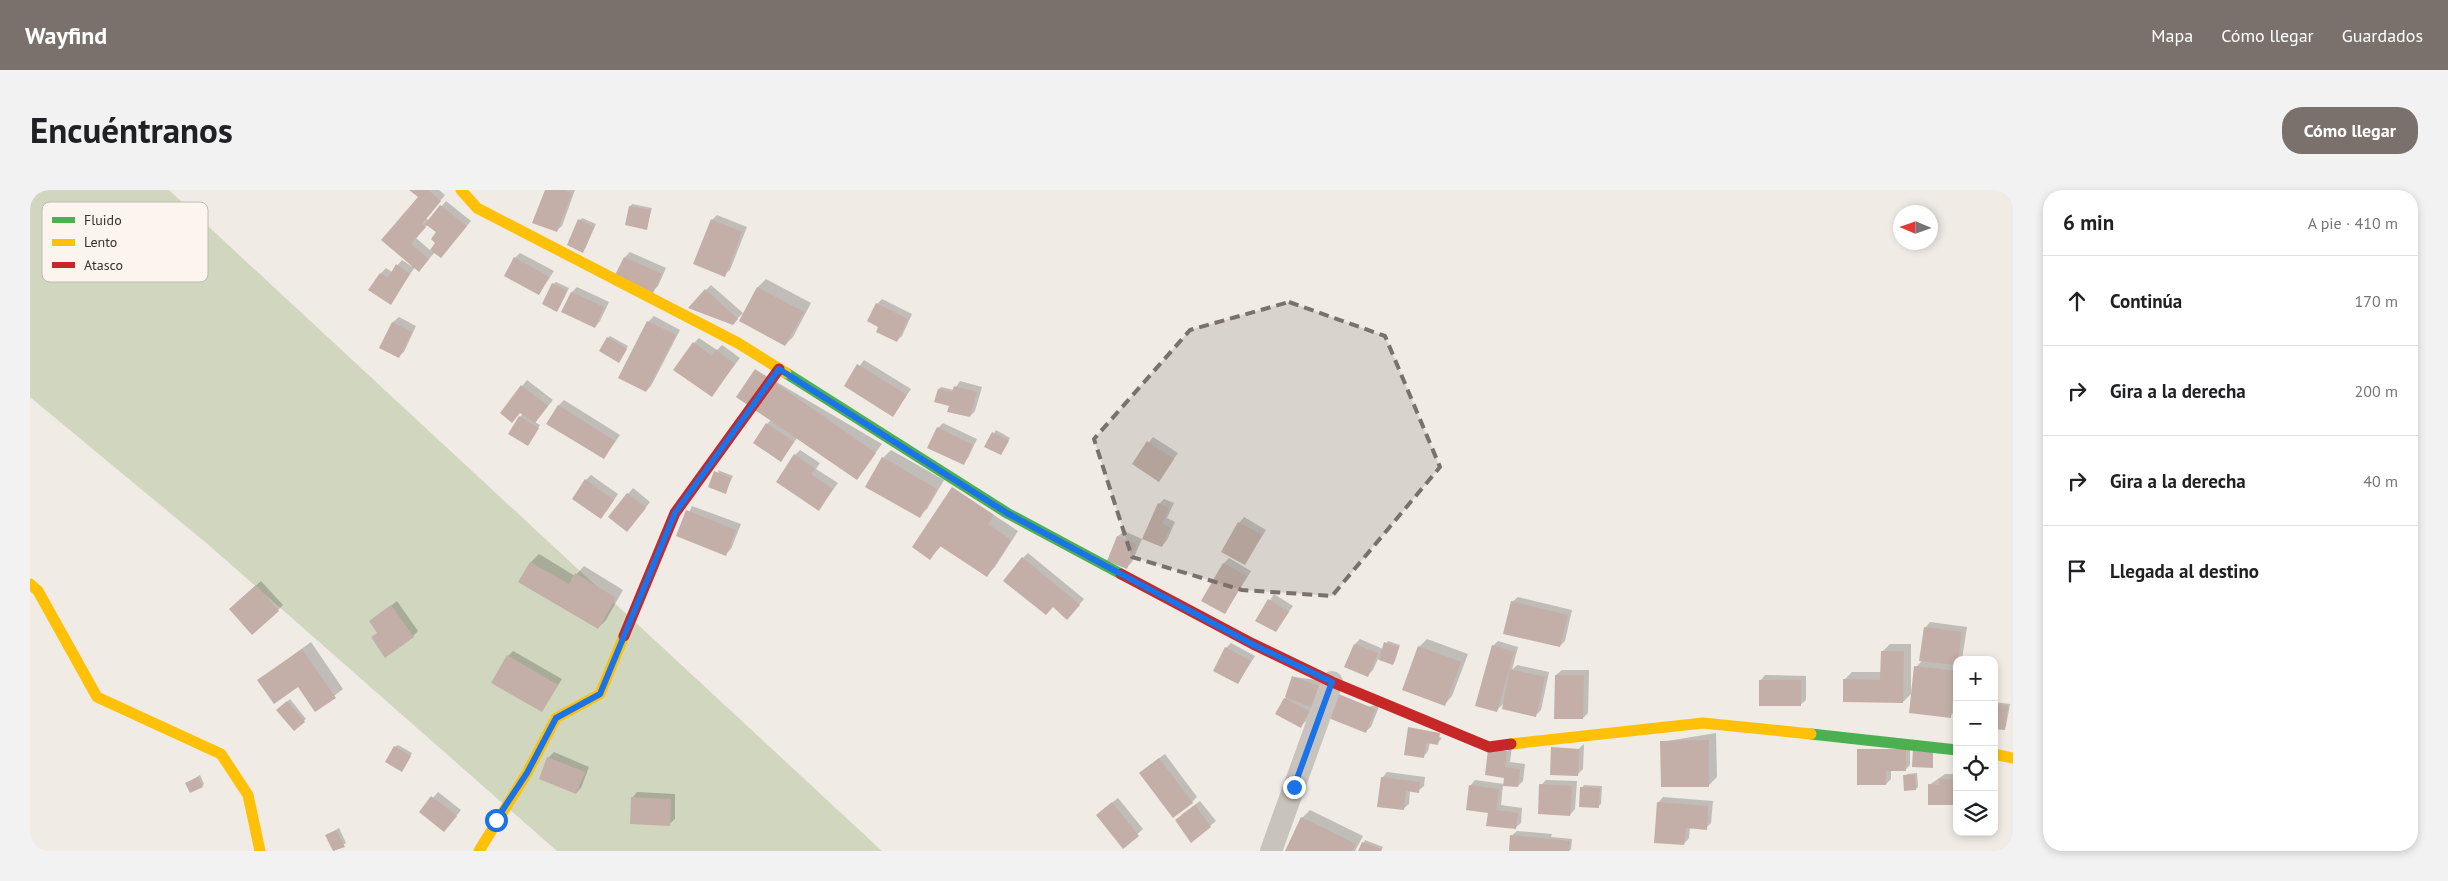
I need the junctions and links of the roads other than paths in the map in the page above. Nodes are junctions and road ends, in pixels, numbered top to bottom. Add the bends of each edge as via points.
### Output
1 (461, 190) edge
2 (779, 369) junction
3 (30, 584) edge
4 (1332, 682) junction
5 (1953, 750) edge
6 (1998, 755) edge
7 (2013, 758) edge
8 (260, 851) edge
9 (479, 851) edge
10 (1271, 851) edge

1 - 2 street via 477,208 738,343
2 - 4 street via 1007,513 1252,644
2 - 9 street via 675,513 600,694 556,718
3 - 8 street via 38,590 97,697 221,754 248,795
4 - 5 street via 1490,747 1703,723
4 - 10 street
6 - 7 street

